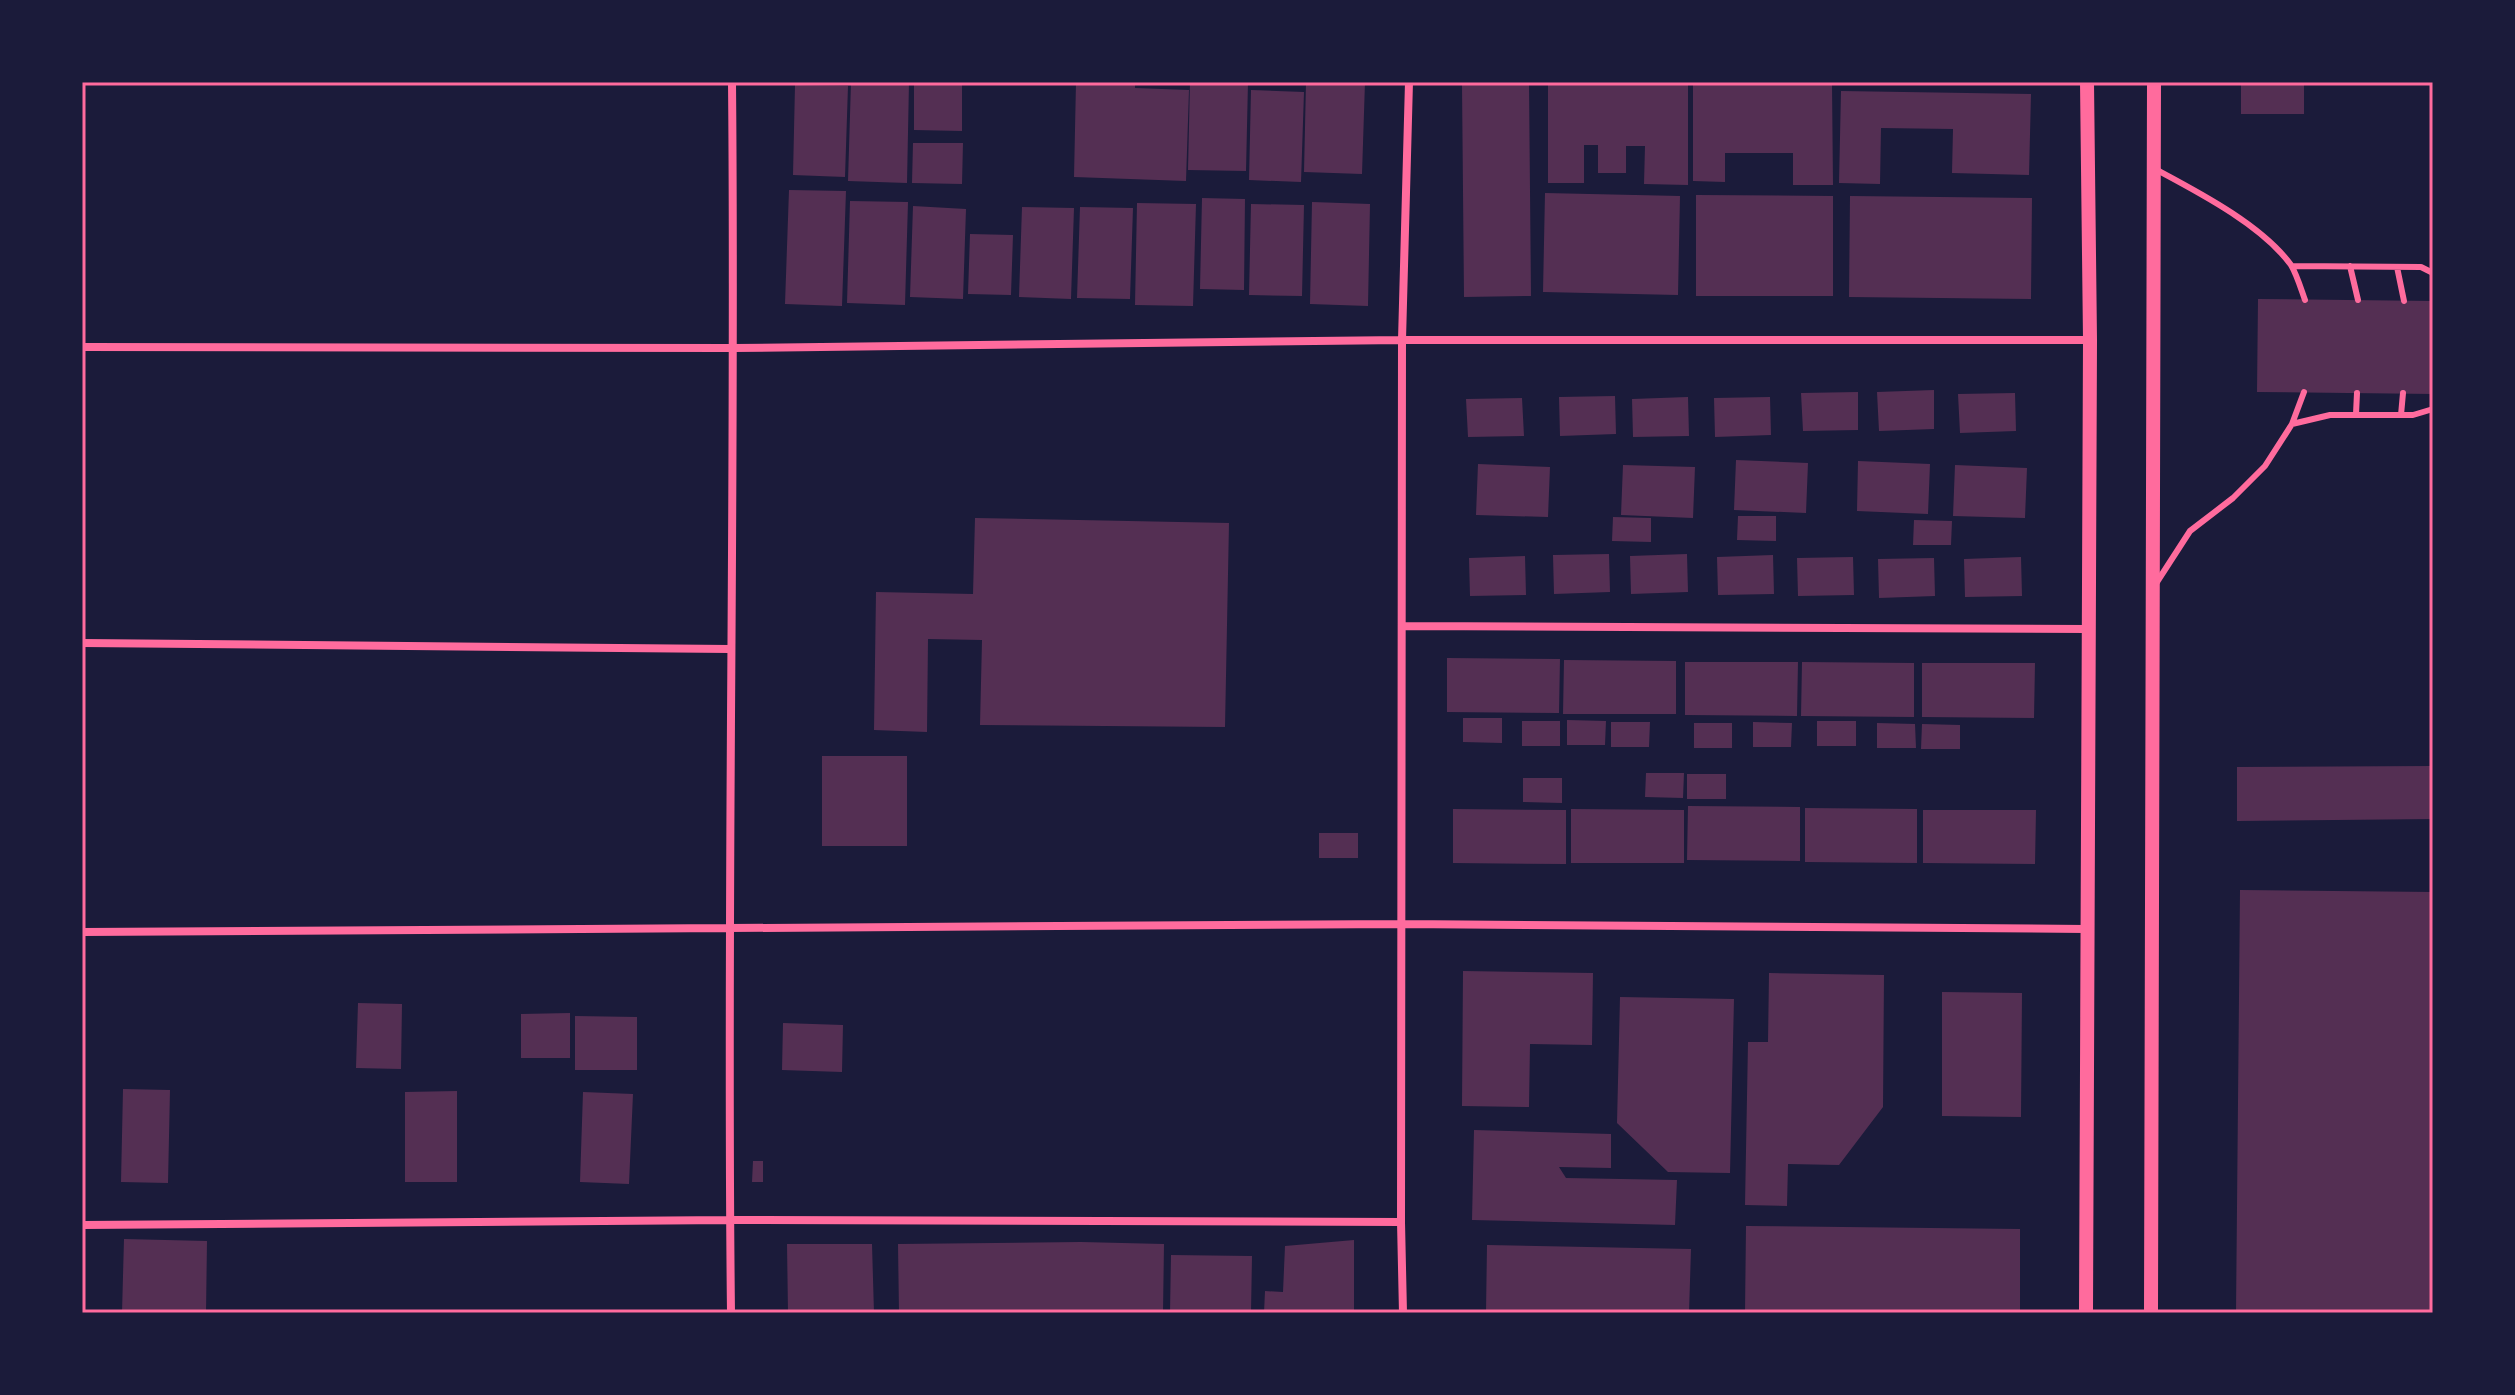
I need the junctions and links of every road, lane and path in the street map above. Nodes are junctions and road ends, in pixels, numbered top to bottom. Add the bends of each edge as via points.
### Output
1 (732, 82) edge
2 (1409, 82) edge
3 (2087, 82) edge
4 (2154, 82) edge
5 (2154, 168) junction
6 (2292, 266) junction
7 (2350, 266) junction
8 (2397, 267) junction
9 (2433, 273) edge
10 (2305, 300) dead end
11 (2358, 300) dead end
12 (2404, 301) dead end
13 (1402, 340) junction
14 (2090, 340) junction
15 (82, 347) edge
16 (734, 348) junction
17 (2304, 392) dead end
18 (2357, 393) dead end
19 (2403, 393) dead end
20 (2433, 409) edge
21 (2356, 414) junction
22 (2401, 415) junction
23 (2292, 424) junction
24 (2153, 589) junction
25 (1403, 626) junction
26 (2087, 629) junction
27 (82, 643) edge
28 (730, 649) junction
29 (1402, 924) junction
30 (731, 926) junction
31 (2086, 929) junction
32 (82, 932) edge
33 (730, 1220) junction
34 (1401, 1222) junction
35 (82, 1225) edge
36 (731, 1313) edge
37 (1403, 1313) edge
38 (2086, 1313) edge
39 (2151, 1313) edge

1 - 16 street
2 - 13 street
3 - 14 street
4 - 5 street
5 - 6 lane via 2218,203
5 - 24 street
6 - 7 lane
6 - 10 lane
7 - 8 lane
7 - 11 lane
8 - 9 lane
8 - 12 lane
13 - 14 street
13 - 16 street
13 - 25 street
14 - 26 street
15 - 16 street
16 - 28 street
17 - 23 lane
18 - 21 lane
19 - 22 lane
20 - 22 lane
21 - 22 lane
21 - 23 lane
23 - 24 lane via 2265,466 2190,531
24 - 39 street
25 - 26 street
25 - 29 street
26 - 31 street
27 - 28 street
28 - 30 street
29 - 30 street
29 - 31 street
29 - 34 street
30 - 32 street
30 - 33 street
31 - 38 street
33 - 34 street
33 - 35 street
33 - 36 street
34 - 37 street

